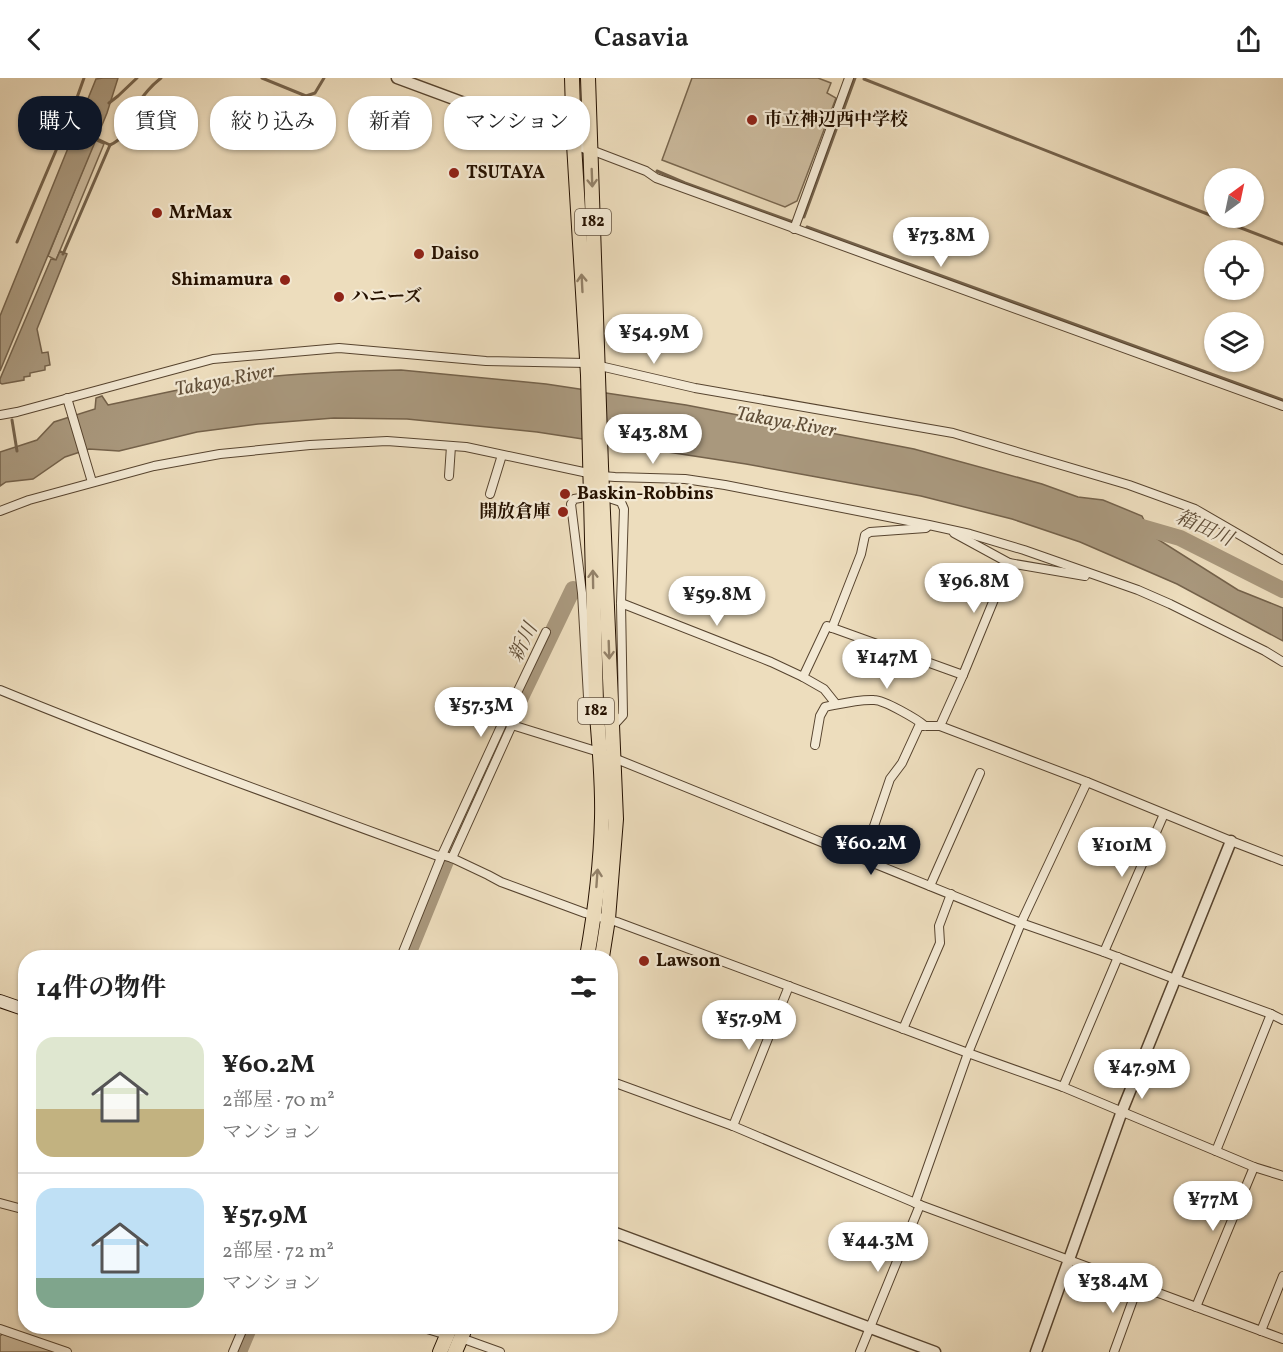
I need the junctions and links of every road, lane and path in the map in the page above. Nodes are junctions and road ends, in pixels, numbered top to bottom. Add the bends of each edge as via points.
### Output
1 (397, 78) edge
2 (572, 78) edge
3 (588, 78) edge
4 (849, 78) edge
5 (445, 96) edge
6 (573, 96) edge
7 (575, 150) edge
8 (591, 150) junction
9 (794, 229) junction
10 (593, 370) junction
11 (67, 401) junction
12 (1283, 406) edge
13 (0, 415) edge
14 (452, 446) junction
15 (502, 455) junction
16 (596, 470) junction
17 (449, 476) dead end
18 (91, 478) junction
19 (490, 494) dead end
20 (580, 498) dead end
21 (612, 500) dead end
22 (0, 511) edge
23 (929, 525) junction
24 (952, 530) junction
25 (1283, 560) edge
26 (1009, 563) junction
27 (1095, 575) junction
28 (621, 603) junction
29 (832, 628) junction
30 (546, 632) dead end
31 (1283, 662) edge
32 (963, 675) junction
33 (803, 677) junction
34 (0, 690) edge
35 (596, 703) junction
36 (836, 704) junction
37 (469, 707) dead end
38 (508, 723) junction
39 (925, 726) junction
40 (940, 726) junction
41 (612, 727) junction
42 (815, 745) dead end
43 (600, 752) junction
44 (613, 757) junction
45 (980, 772) dead end
46 (1087, 782) junction
47 (1164, 814) junction
48 (1231, 841) junction
49 (442, 855) junction
50 (860, 857) junction
51 (452, 858) junction
52 (1283, 861) edge
53 (930, 886) junction
54 (951, 894) junction
55 (601, 917) junction
56 (1021, 923) junction
57 (404, 950) edge
58 (589, 950) edge
59 (602, 950) edge
60 (1104, 952) junction
61 (1118, 957) junction
62 (1175, 979) junction
63 (789, 986) junction
64 (0, 1001) edge
65 (18, 1007) edge
66 (1272, 1014) junction
67 (1283, 1020) edge
68 (903, 1029) junction
69 (968, 1053) junction
70 (618, 1085) edge
71 (1063, 1087) junction
72 (1122, 1111) junction
73 (733, 1126) junction
74 (1216, 1151) junction
75 (1254, 1167) junction
76 (1283, 1176) edge
77 (0, 1203) edge
78 (918, 1204) junction
79 (18, 1208) edge
80 (618, 1234) edge
81 (1069, 1260) junction
82 (1283, 1276) edge
83 (1138, 1286) junction
84 (1196, 1307) junction
85 (870, 1328) junction
86 (0, 1329) edge
87 (1261, 1331) junction
88 (241, 1334) edge
89 (454, 1334) edge
90 (456, 1334) edge
91 (462, 1334) edge
92 (1283, 1338) edge
93 (67, 1352) edge
94 (233, 1352) edge
95 (440, 1352) edge
96 (455, 1352) edge
97 (500, 1352) edge
98 (860, 1352) edge
99 (935, 1352) edge
100 (1036, 1352) edge
101 (1114, 1352) edge

1 - 5 street
2 - 6 highway, 182
3 - 8 highway, 182
4 - 9 street
10 -> 7 highway, 182
8 - 9 street
8 -> 10 highway, 182
9 - 12 street
10 - 11 street via 339,348 213,359
10 - 16 highway, 182
10 - 25 street via 952,433 1129,485 1195,509
11 - 13 street
11 - 18 street
14 - 15 street
14 - 17 street
14 - 18 street via 387,441 310,445 220,454
15 - 16 street
15 - 19 street
16 - 23 street via 615,477 685,479 725,485
35 -> 16 highway, 182
16 -> 41 highway, 182
18 - 22 street
20 - 35 street via 571,504 582,593 588,697
21 - 28 street via 621,502 624,509
23 - 24 street
23 - 29 street via 865,535
24 - 26 street
24 - 27 street
26 - 27 street
26 - 32 street
27 - 31 street via 1170,604
28 - 33 street
28 - 41 street via 624,715
29 - 32 street
29 - 33 street via 827,626
30 - 38 street
32 - 40 street
33 - 36 street via 824,689
34 - 49 street via 224,777
35 - 43 highway, 182
36 - 39 street via 876,699
36 - 42 street via 825,707 820,716
37 - 38 street
38 - 43 street
38 - 49 street
38 - 51 street
39 - 40 street
39 - 50 street via 919,726 890,779
40 - 46 street
41 - 44 highway, 182
43 - 44 street
55 -> 43 highway, 182
44 - 50 street
44 - 55 highway, 182 via 616,819
45 - 53 street
46 - 47 street
46 - 56 street
47 - 48 street
47 - 60 street
48 - 52 street
48 - 62 street
49 - 51 street
49 - 57 street
50 - 53 street
51 - 55 street via 501,882
53 - 54 street
54 - 56 street
54 - 68 street via 939,926 940,943
55 - 58 highway, 182
55 - 59 highway, 182
55 - 63 street
56 - 60 street
56 - 69 street
60 - 61 street
61 - 62 street
61 - 71 street
62 - 66 street
62 - 72 street
63 - 68 street
63 - 73 street
64 - 65 main road
66 - 67 street
66 - 74 street
68 - 69 street
69 - 71 street
69 - 78 street
70 - 73 street
71 - 72 street
72 - 74 street
72 - 81 street
73 - 78 street
74 - 75 street
75 - 76 street
75 - 84 street
77 - 79 street
78 - 81 street
78 - 85 street
80 - 85 street
81 - 83 street
81 - 100 street
82 - 87 street
83 - 84 street
83 - 101 street
84 - 87 street
85 - 98 street
85 - 99 street
86 - 93 street
87 - 92 street
88 - 94 street
89 - 95 highway
90 - 96 highway
91 - 97 street

